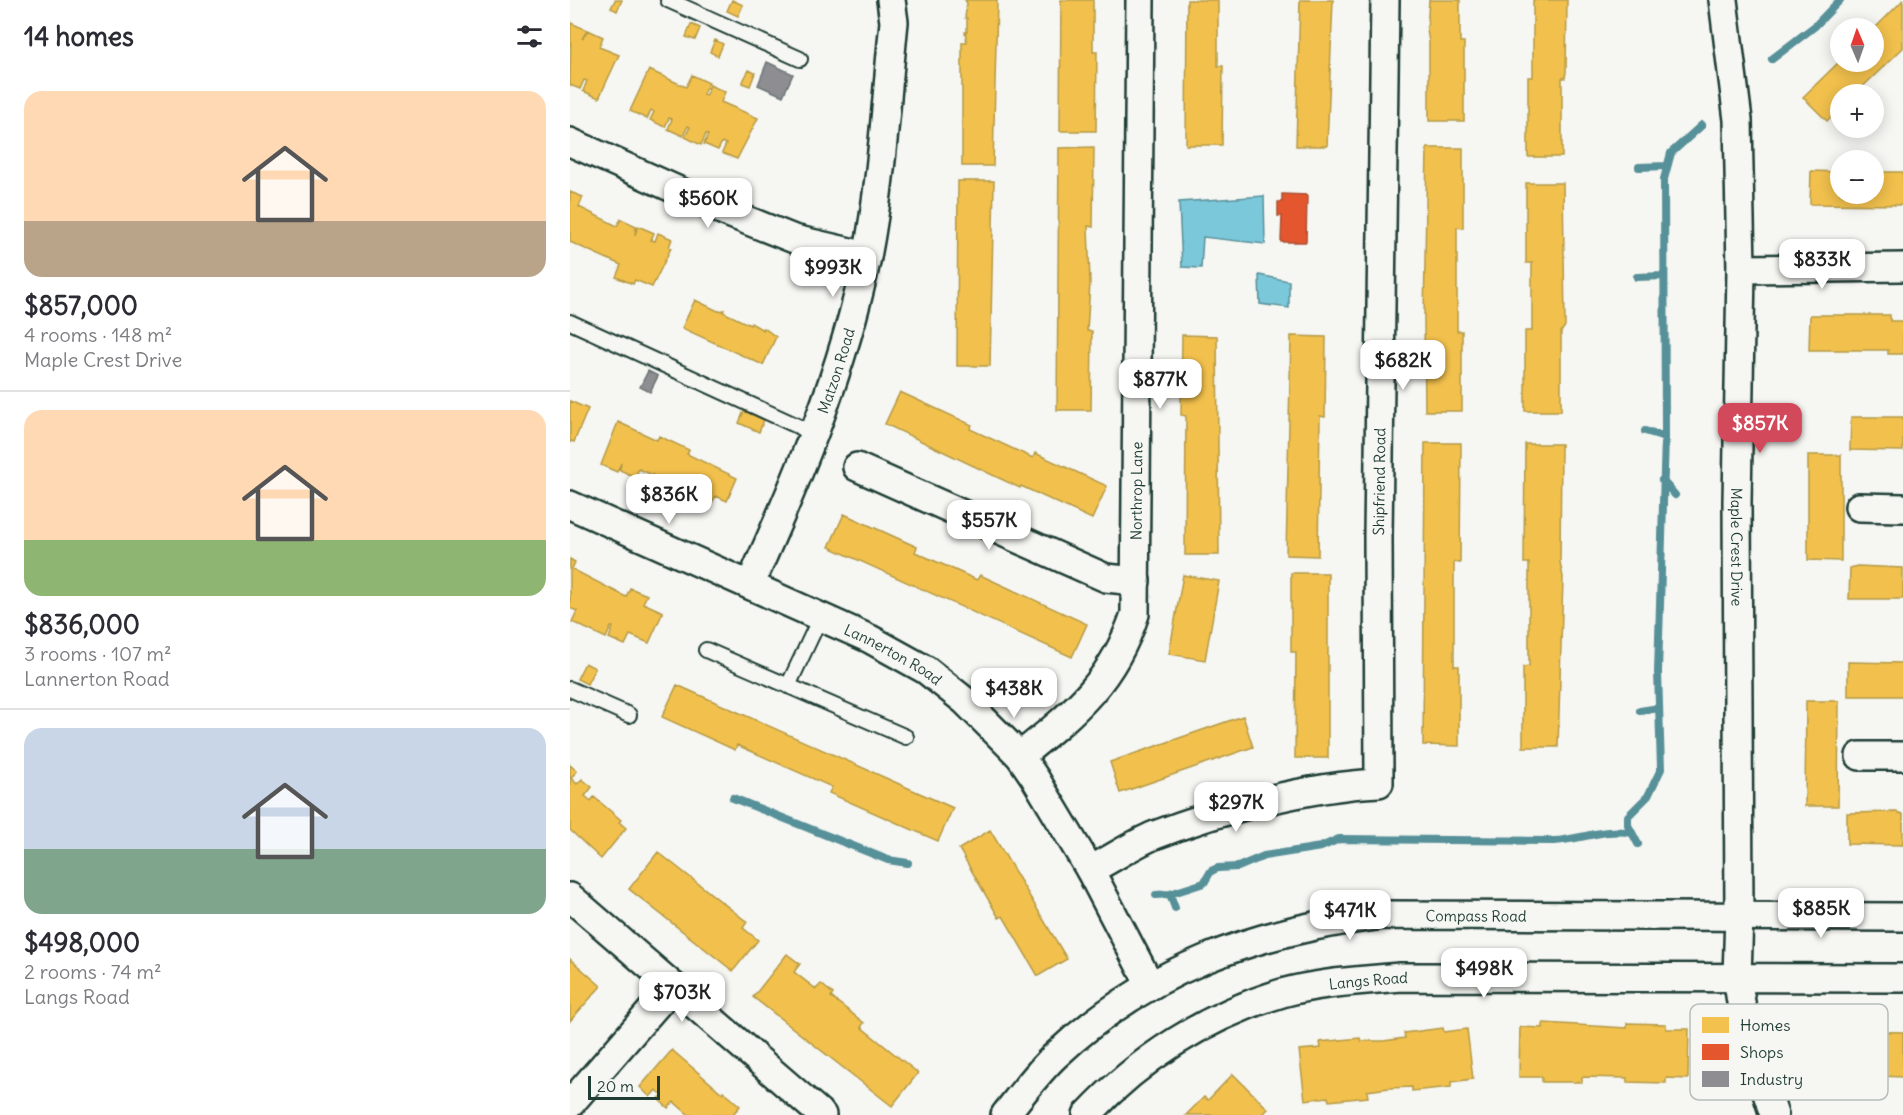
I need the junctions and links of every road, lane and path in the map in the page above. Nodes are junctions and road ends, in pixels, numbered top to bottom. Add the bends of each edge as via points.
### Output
1 (668, 0) edge
2 (891, 0) edge
3 (1140, 0) edge
4 (1384, 0) edge
5 (1723, 0) edge
6 (800, 60) dead end
7 (570, 142) edge
8 (867, 256) junction
9 (1903, 267) edge
10 (1741, 269) junction
11 (570, 322) edge
12 (815, 434) junction
13 (857, 467) dead end
14 (570, 505) edge
15 (1859, 507) dead end
16 (1903, 508) edge
17 (1136, 581) junction
18 (750, 585) junction
19 (820, 618) junction
20 (706, 650) dead end
21 (788, 686) junction
22 (570, 689) edge
23 (629, 715) dead end
24 (906, 737) dead end
25 (1020, 756) junction
26 (1860, 756) dead end
27 (1903, 756) edge
28 (1090, 870) junction
29 (570, 897) edge
30 (1739, 915) junction
31 (1903, 917) edge
32 (1737, 976) junction
33 (1903, 978) edge
34 (1150, 985) junction
35 (673, 986) junction
36 (1741, 1004) edge
37 (1769, 1100) edge
38 (570, 1104) edge
39 (822, 1115) edge
40 (1005, 1115) edge
41 (1087, 1115) edge
42 (1774, 1115) edge

1 - 6 lane
2 - 8 street, Matzon Road via 892,34
3 - 17 street, Northrop Lane
4 - 28 street, Shipfriend Road via 1379,783 1302,793 1230,812 1154,836
5 - 10 street, Maple Crest Drive via 1738,120
7 - 8 street via 794,239
8 - 12 street, Matzon Road via 846,340
9 - 10 street
10 - 30 street, Maple Crest Drive via 1737,502
11 - 12 lane
12 - 18 street, Matzon Road
13 - 17 street via 1106,578
14 - 18 street, Lannerton Road
15 - 16 street
17 - 25 street, Northrop Lane via 1135,614 1128,635 1100,683 1071,714
18 - 19 street, Lannerton Road
19 - 21 lane
19 - 25 street, Lannerton Road via 870,639 926,670 965,701
20 - 21 lane
21 - 24 lane
22 - 23 lane
25 - 28 street, Lannerton Road
26 - 27 street
28 - 34 street, Lannerton Road
29 - 35 street
30 - 31 street, Compass Road
30 - 32 street, Maple Crest Drive
30 - 34 street, Compass Road via 1393,915 1326,921 1248,941
32 - 33 street, Langs Road
32 - 36 street, Maple Crest Drive
32 - 41 street, Langs Road via 1400,977 1341,982 1284,993 1234,1011 1160,1051
34 - 40 street, Compass Road via 1099,1017 1054,1057
35 - 38 street
35 - 39 street
37 - 42 street, Maple Crest Drive

